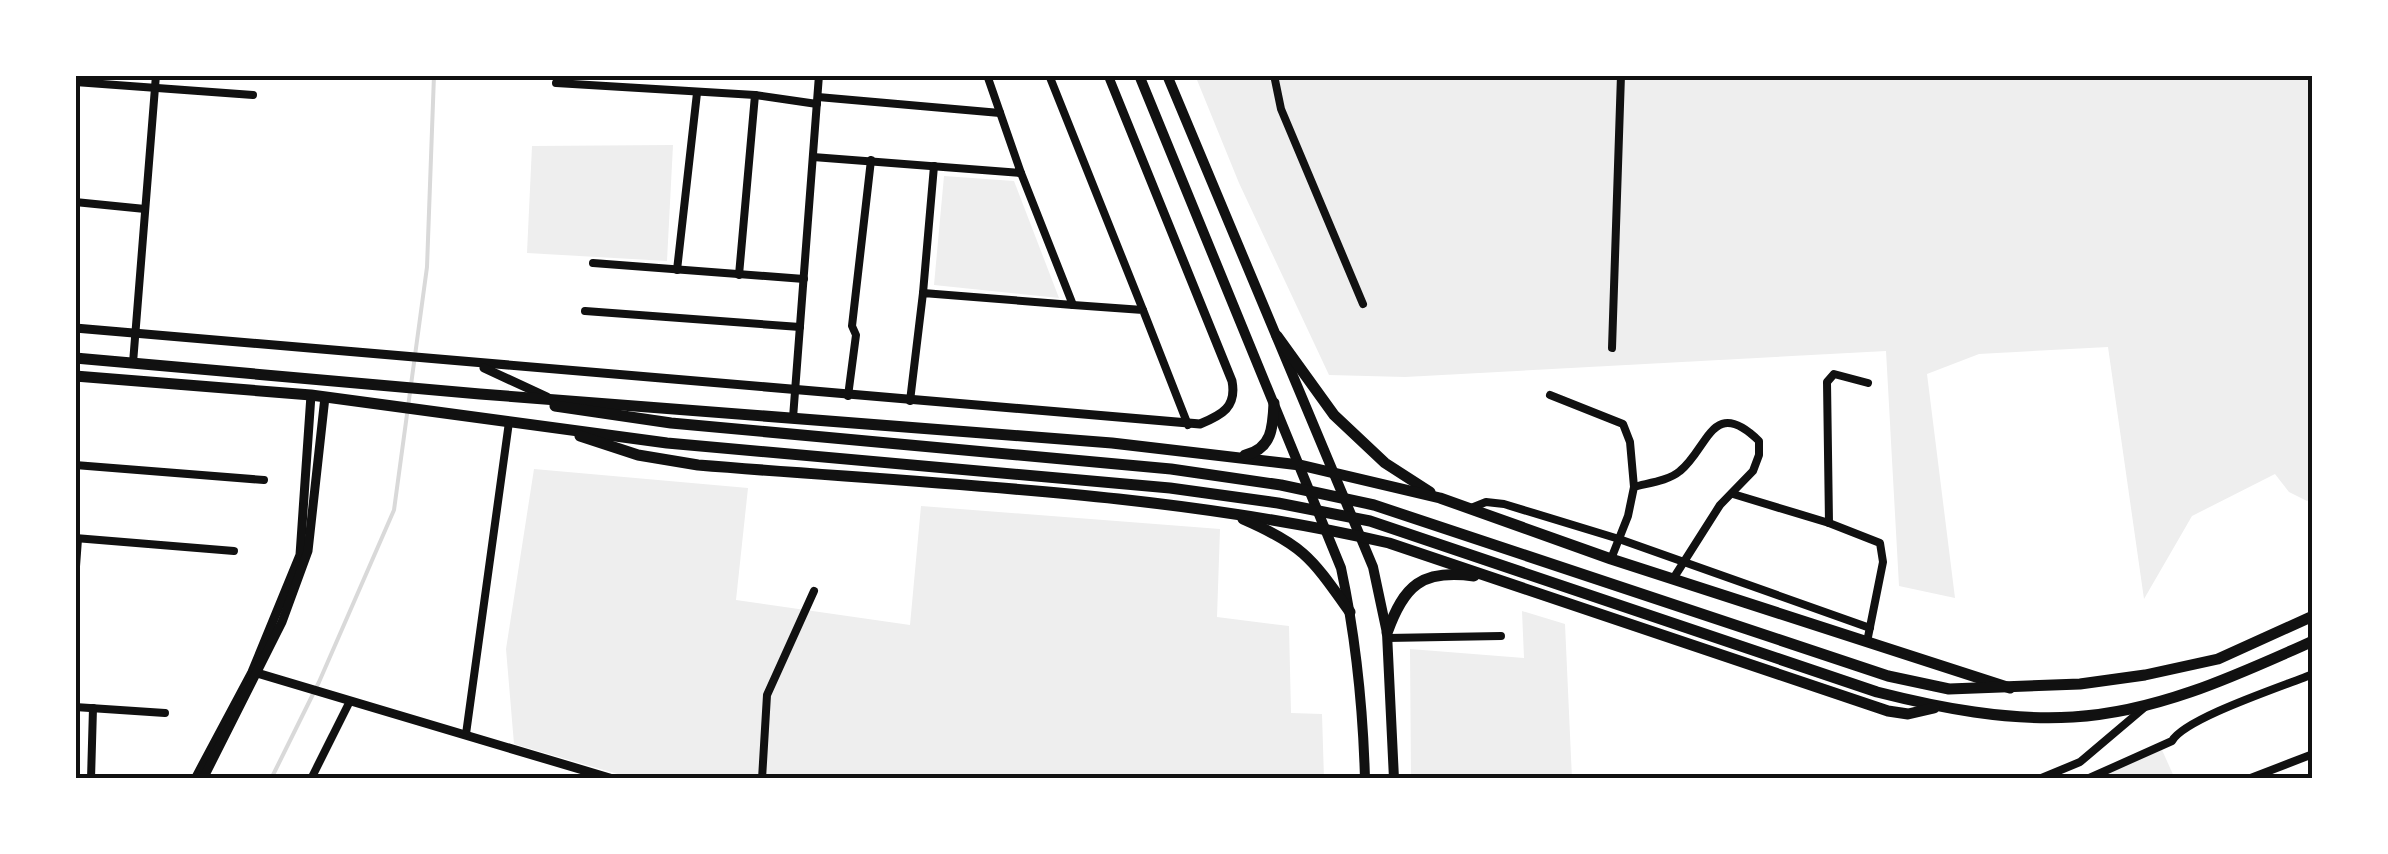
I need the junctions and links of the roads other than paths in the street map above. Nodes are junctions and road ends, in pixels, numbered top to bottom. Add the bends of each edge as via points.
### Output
1 (156, 75) edge
2 (819, 75) edge
3 (987, 75) edge
4 (1049, 75) edge
5 (1108, 75) edge
6 (1139, 75) edge
7 (1167, 75) edge
8 (1274, 75) edge
9 (1621, 75) edge
10 (75, 82) edge
11 (556, 83) dead end
12 (155, 88) junction
13 (697, 92) junction
14 (755, 95) junction
15 (254, 96) dead end
16 (818, 100) junction
17 (1000, 114) junction
18 (813, 157) junction
19 (871, 160) junction
20 (934, 166) junction
21 (1021, 173) junction
22 (75, 202) edge
23 (145, 209) junction
24 (593, 263) dead end
25 (677, 270) junction
26 (739, 275) junction
27 (804, 279) junction
28 (923, 293) junction
29 (1362, 304) dead end
30 (1074, 305) junction
31 (1143, 310) junction
32 (585, 311) dead end
33 (800, 327) junction
34 (75, 328) edge
35 (135, 334) junction
36 (1277, 336) junction
37 (1612, 348) dead end
38 (75, 358) edge
39 (133, 363) junction
40 (477, 364) junction
41 (75, 376) edge
42 (1868, 383) dead end
43 (795, 391) junction
44 (480, 394) junction
45 (311, 395) junction
46 (1550, 395) dead end
47 (848, 396) junction
48 (325, 397) junction
49 (550, 398) junction
50 (910, 401) junction
51 (1274, 403) junction
52 (794, 418) junction
53 (510, 421) junction
54 (1188, 425) junction
55 (552, 426) junction
56 (990, 434) junction
57 (1230, 457) junction
58 (75, 465) edge
59 (1300, 466) junction
60 (1334, 472) junction
61 (264, 480) dead end
62 (1634, 488) junction
63 (985, 489) junction
64 (1733, 494) junction
65 (1440, 498) junction
66 (1469, 508) junction
67 (1227, 512) junction
68 (1828, 522) junction
69 (1324, 528) junction
70 (1361, 536) junction
71 (77, 538) edge
72 (1620, 539) junction
73 (234, 551) dead end
74 (1610, 558) junction
75 (1682, 562) junction
76 (1673, 579) junction
77 (75, 580) edge
78 (1503, 580) junction
79 (814, 590) dead end
80 (1589, 609) junction
81 (1350, 612) junction
82 (2313, 616) edge
83 (1868, 635) junction
84 (1387, 636) junction
85 (1501, 636) dead end
86 (2313, 642) edge
87 (255, 673) junction
88 (2313, 674) edge
89 (2010, 688) junction
90 (349, 703) junction
91 (2149, 704) junction
92 (75, 707) edge
93 (93, 708) junction
94 (1938, 708) junction
95 (164, 714) dead end
96 (466, 734) junction
97 (2313, 754) edge
98 (2080, 762) junction
99 (91, 779) edge
100 (195, 779) edge
101 (203, 779) edge
102 (312, 779) edge
103 (613, 779) edge
104 (762, 779) edge
105 (1365, 779) edge
106 (1394, 779) edge
107 (2039, 779) edge
108 (2087, 779) edge
109 (2248, 779) edge

1 - 12 street
2 - 16 street
3 - 17 street
4 - 31 street
5 - 54 street via 1234,388 1222,414
6 - 51 main road
7 - 36 main road
8 - 29 street via 1281,109
9 - 37 street
10 - 12 street
11 - 13 street
12 - 15 street
12 - 23 street
13 - 14 street
13 - 25 street
14 - 16 street
14 - 26 street
16 - 17 street
16 - 18 street
17 - 21 street
18 - 19 street
18 - 27 street
19 - 20 street
19 - 47 street
20 - 21 street
20 - 28 street
21 - 30 street
22 - 23 street
23 - 35 street
24 - 25 street
25 - 26 street
26 - 27 street
27 - 33 street
28 - 30 street
28 - 50 street
30 - 31 street
31 - 54 street
32 - 33 street
33 - 43 street
34 - 35 street
35 - 39 street
35 - 40 street
36 - 60 main road
36 - 65 main road via 1334,415 1385,463
38 - 39 main road
39 - 44 main road
40 - 43 street
40 - 49 street
41 - 45 main road
42 - 68 street via 1834,374 1827,382
43 - 47 street
43 - 52 street
44 - 49 main road
44 - 89 main road via 672,424 1281,485 1374,505 1888,676 1949,689
45 - 48 main road
45 - 87 street via 300,555
46 - 62 street via 1623,424
47 - 50 street
48 - 53 main road
48 - 87 street via 308,551
49 - 52 main road
50 - 54 street
51 - 57 main road via 1266,445
51 - 59 main road
52 - 56 main road
53 - 55 main road
53 - 96 street
55 - 63 main road via 638,455 698,464
55 - 94 main road via 668,443 1170,488 1370,521
56 - 57 main road
56 - 63 main road
57 - 59 main road
58 - 61 street
59 - 60 main road
59 - 69 main road
60 - 65 main road
60 - 70 main road
62 - 64 street via 1676,474 1706,433 1729,424 1758,441 1760,455
62 - 72 street
63 - 67 main road
64 - 68 street
64 - 75 street
65 - 66 main road
66 - 72 street via 1504,504
66 - 74 main road
67 - 69 main road
67 - 81 main road via 1284,537 1310,557
68 - 83 street via 1871,538 1884,551
69 - 70 main road
69 - 81 main road
70 - 78 main road
70 - 84 main road
71 - 73 street
71 - 77 street
72 - 74 street
72 - 75 street
74 - 76 main road
74 - 80 main road via 1585,560 1573,574 1573,593
75 - 76 street
75 - 83 street
76 - 83 main road
78 - 80 main road
78 - 84 main road via 1427,577 1400,600
79 - 104 street via 766,695
80 - 94 main road via 1888,710
81 - 105 main road
82 - 89 main road via 2218,659 2146,676
83 - 89 main road
84 - 85 street
84 - 106 main road
86 - 91 main road
87 - 90 street
87 - 100 street
87 - 101 street
88 - 108 street via 2201,720 2172,741
90 - 96 street
90 - 102 street
91 - 94 main road via 2060,718
91 - 98 street
92 - 93 street
93 - 95 street
93 - 99 street
96 - 103 street
97 - 109 street
98 - 107 street
98 - 108 street

